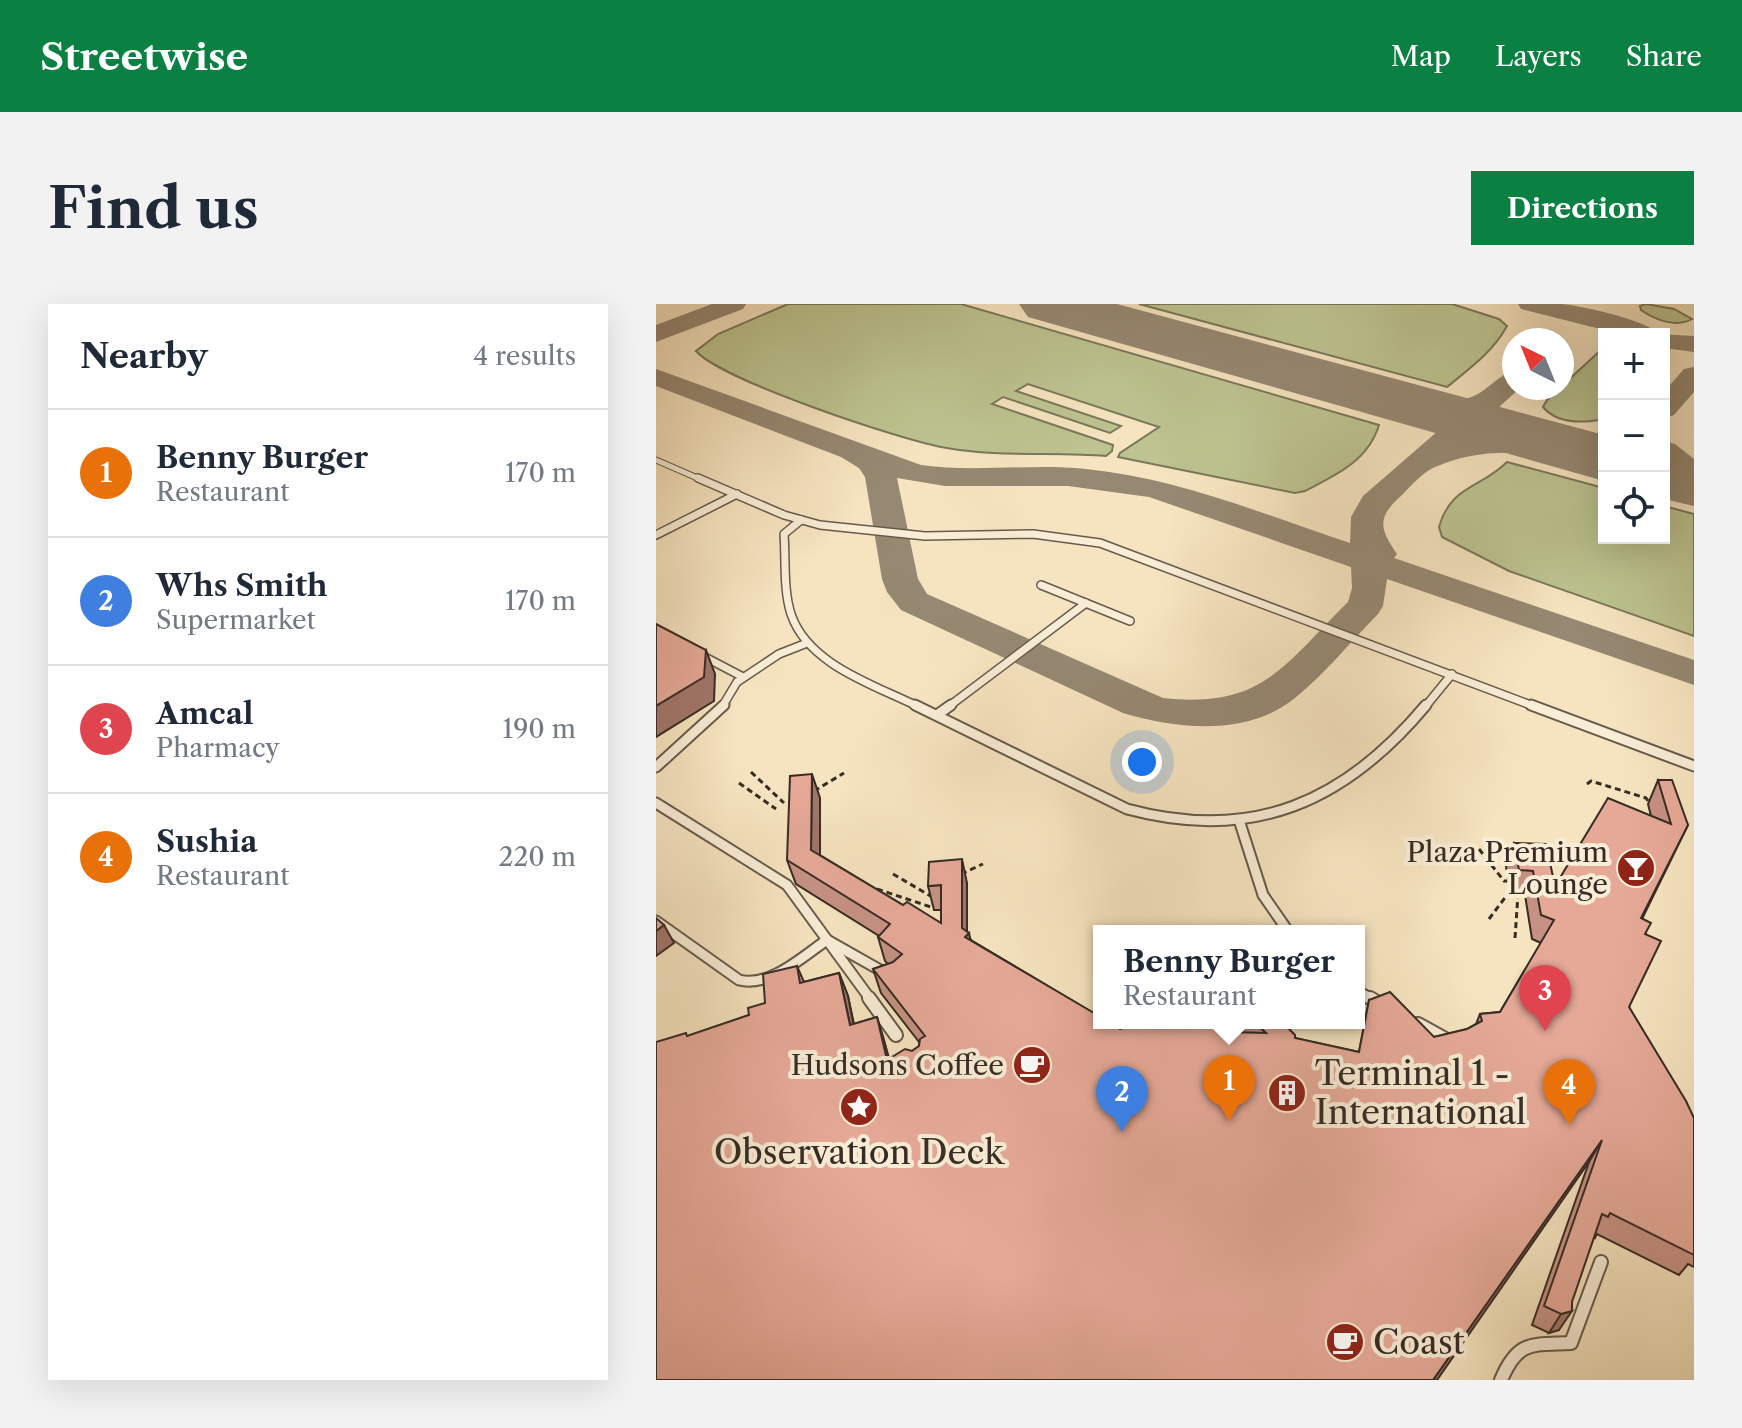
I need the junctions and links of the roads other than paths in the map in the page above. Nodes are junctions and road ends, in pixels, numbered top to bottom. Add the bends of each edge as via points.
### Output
1 (656, 460) edge
2 (737, 494) junction
3 (801, 520) junction
4 (656, 535) edge
5 (1041, 585) dead end
6 (1086, 603) junction
7 (1130, 621) dead end
8 (807, 643) junction
9 (693, 650) edge
10 (1452, 674) junction
11 (743, 677) junction
12 (937, 715) junction
13 (1694, 766) edge
14 (656, 767) edge
15 (656, 803) edge
16 (1240, 823) junction
17 (656, 921) edge
18 (1284, 925) edge
19 (827, 940) junction
20 (897, 979) edge
21 (1365, 995) edge
22 (1394, 1011) edge
23 (1406, 1018) edge
24 (896, 1035) dead end
25 (1455, 1044) edge
26 (1601, 1262) dead end
27 (1501, 1380) edge

1 - 2 lane
2 - 3 lane
2 - 4 lane
3 - 8 lane via 784,534 787,597 791,620
3 - 10 lane via 899,534 1033,534 1100,543
5 - 6 lane
6 - 7 lane
6 - 12 lane
8 - 11 lane
8 - 12 lane via 842,669
9 - 11 lane
10 - 13 lane
10 - 16 lane via 1392,743 1364,766 1299,805
11 - 14 lane via 724,705
12 - 16 lane via 1135,812 1184,823
15 - 19 lane via 787,885
16 - 18 lane via 1263,895
17 - 19 lane via 747,982 774,975
19 - 20 lane
19 - 24 lane
21 - 22 lane
23 - 25 lane
26 - 27 lane via 1571,1343 1526,1345 1511,1357

